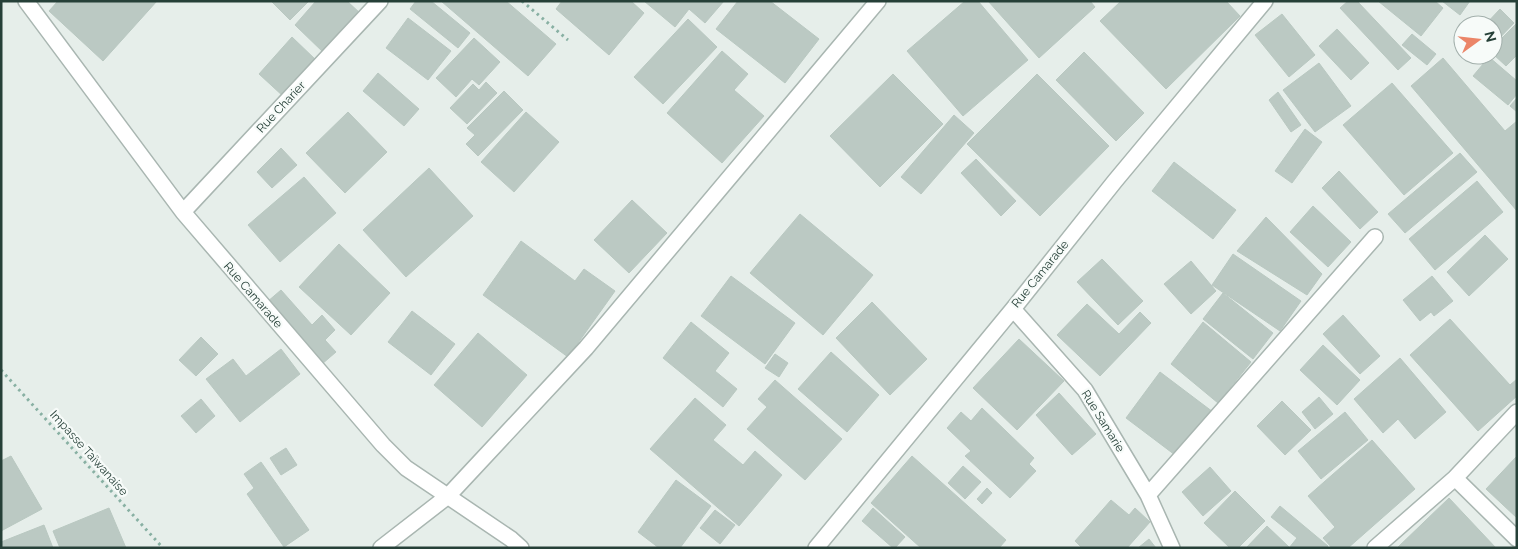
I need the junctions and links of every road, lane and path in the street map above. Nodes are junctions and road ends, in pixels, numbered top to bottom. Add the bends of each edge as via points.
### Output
1 (26, 1) edge
2 (380, 1) edge
3 (522, 1) edge
4 (878, 1) edge
5 (1265, 1) edge
6 (568, 40) dead end
7 (183, 212) junction
8 (1375, 237) dead end
9 (1012, 309) junction
10 (1, 370) edge
11 (1517, 412) edge
12 (1455, 478) junction
13 (1148, 495) junction
14 (448, 496) junction
15 (1517, 539) edge
16 (164, 548) edge
17 (382, 548) edge
18 (521, 548) edge
19 (816, 548) edge
20 (1172, 548) edge
21 (1375, 548) edge

1 - 7 street, Rue Camarade
2 - 7 street, Rue Charier
3 - 6 path
4 - 14 street via 586,348
5 - 9 street, Rue Camarade
7 - 14 street, Rue Camarade via 383,445 406,468
8 - 13 street
9 - 13 street, Rue Samarie via 1085,390
9 - 19 street, Rue Camarade
10 - 16 path, Impasse Taïwanaise
11 - 12 street
12 - 15 street
12 - 21 street
13 - 20 street, Rue Samarie
14 - 17 street
14 - 18 street, Rue Camarade

